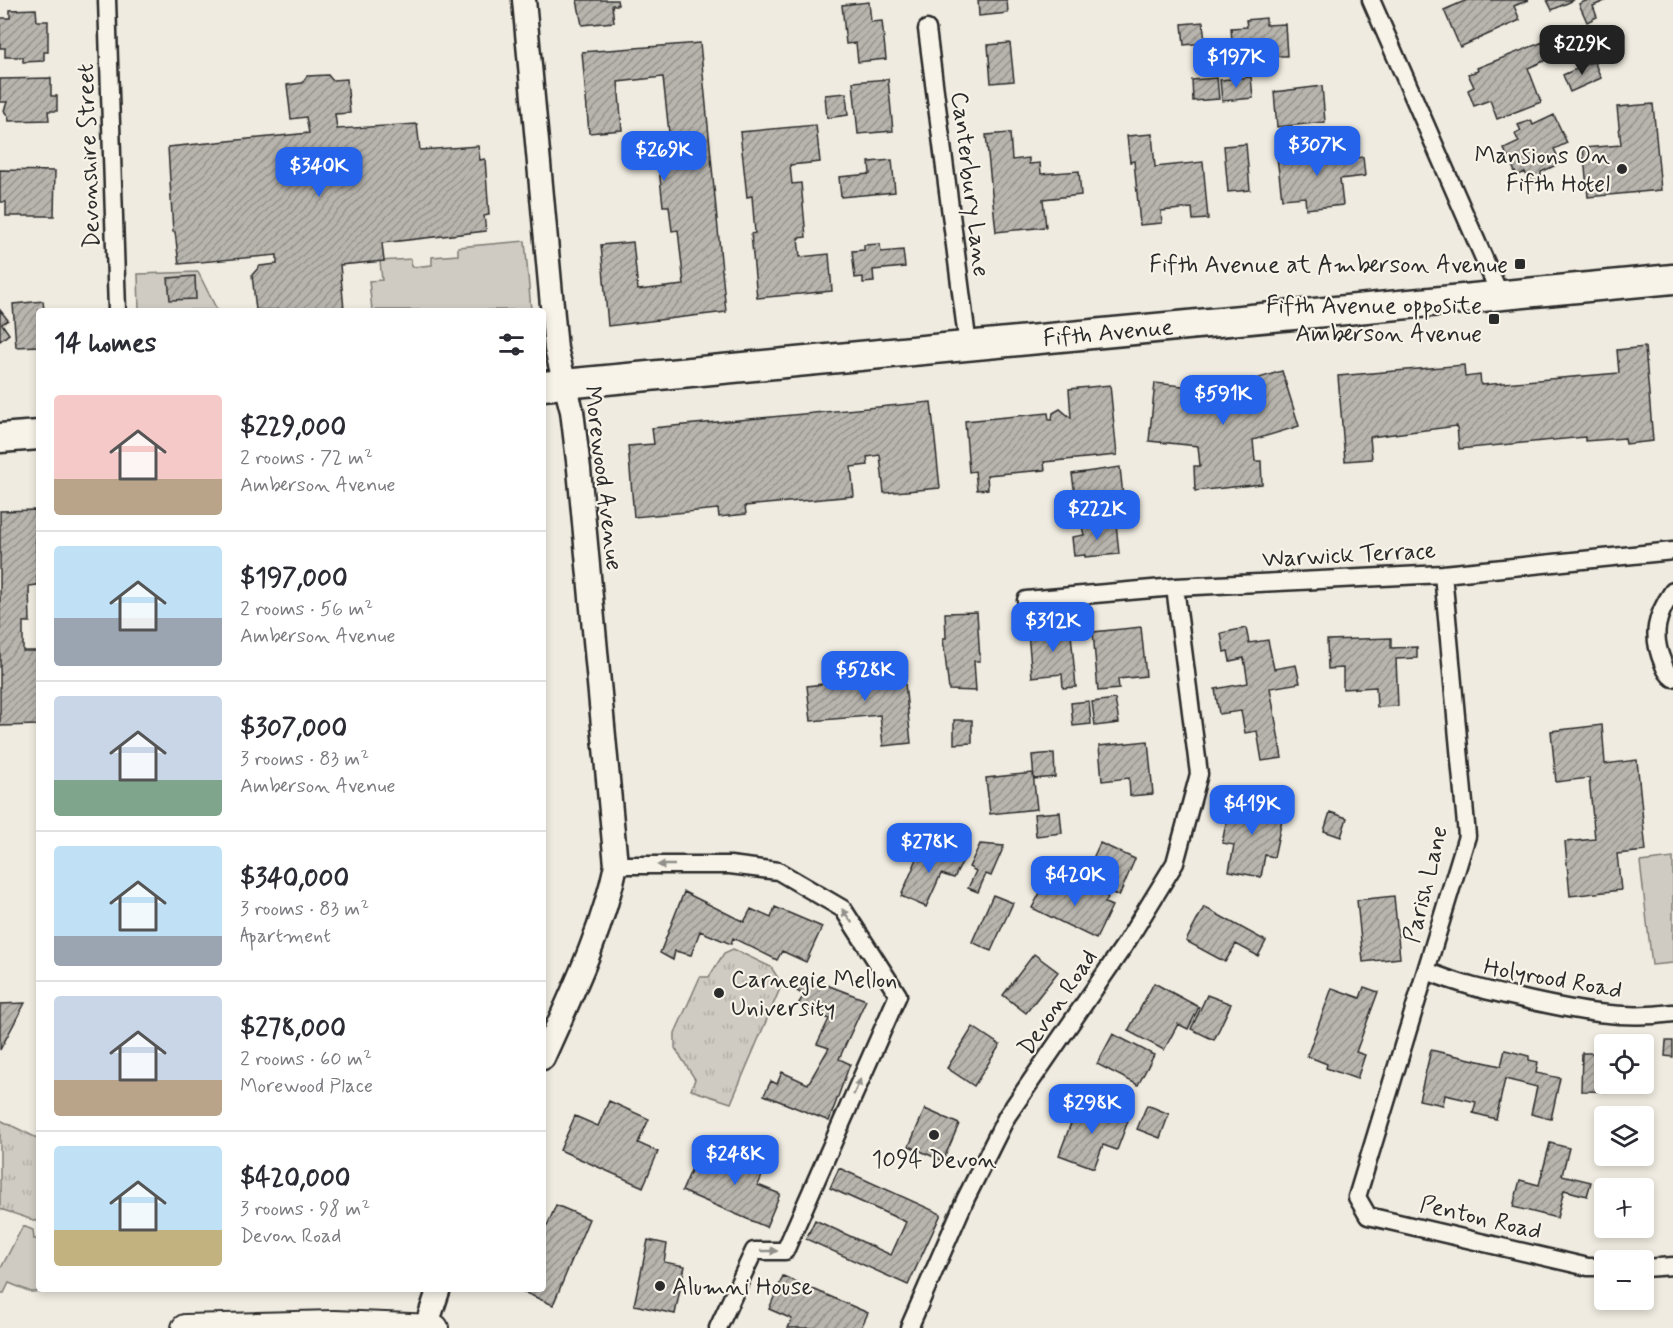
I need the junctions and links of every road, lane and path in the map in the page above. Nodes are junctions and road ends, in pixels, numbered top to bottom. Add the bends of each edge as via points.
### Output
1 (107, 0) edge
2 (524, 0) edge
3 (1371, 0) edge
4 (927, 29) dead end
5 (1673, 279) edge
6 (1500, 295) junction
7 (117, 308) edge
8 (968, 346) junction
9 (554, 385) edge
10 (36, 435) edge
11 (0, 438) edge
12 (1673, 551) edge
13 (1443, 574) junction
14 (1175, 586) junction
15 (1673, 591) edge
16 (1026, 600) dead end
17 (1673, 678) edge
18 (616, 865) junction
19 (1427, 971) junction
20 (1673, 1013) edge
21 (546, 1051) edge
22 (1357, 1197) joint
23 (1673, 1266) edge
24 (1594, 1267) edge
25 (1654, 1267) edge
26 (438, 1292) edge
27 (430, 1327) edge
28 (185, 1328) edge
29 (718, 1328) edge
30 (909, 1328) edge

1 - 7 street, Devonshire Street
2 - 9 main road, Morewood Avenue via 556,349
3 - 6 street
4 - 8 street, Canterbury Lane
5 - 6 highway, Fifth Avenue
6 - 8 highway, Fifth Avenue
8 - 9 highway, Fifth Avenue
9 - 18 main road, Morewood Avenue via 572,411
10 - 11 highway
12 - 13 street, Warwick Terrace
13 - 14 street, Warwick Terrace
13 - 19 street, Parish Lane via 1467,836
14 - 16 street, Warwick Terrace
14 - 30 street, Devon Road via 1199,774 1175,862 1126,943 1007,1116
15 - 17 street via 1657,621 1655,646
18 - 21 main road, Morewood Avenue via 609,900 588,958
29 -> 18 street via 754,1251 785,1251 898,995 843,909 778,871 730,865
19 - 20 street, Holyrood Road via 1459,985 1594,1015 1649,1017
19 - 22 street, Parish Lane
22 - 24 street, Penton Road via 1368,1216
23 - 25 street
26 - 27 main road
27 - 28 main road via 262,1324

